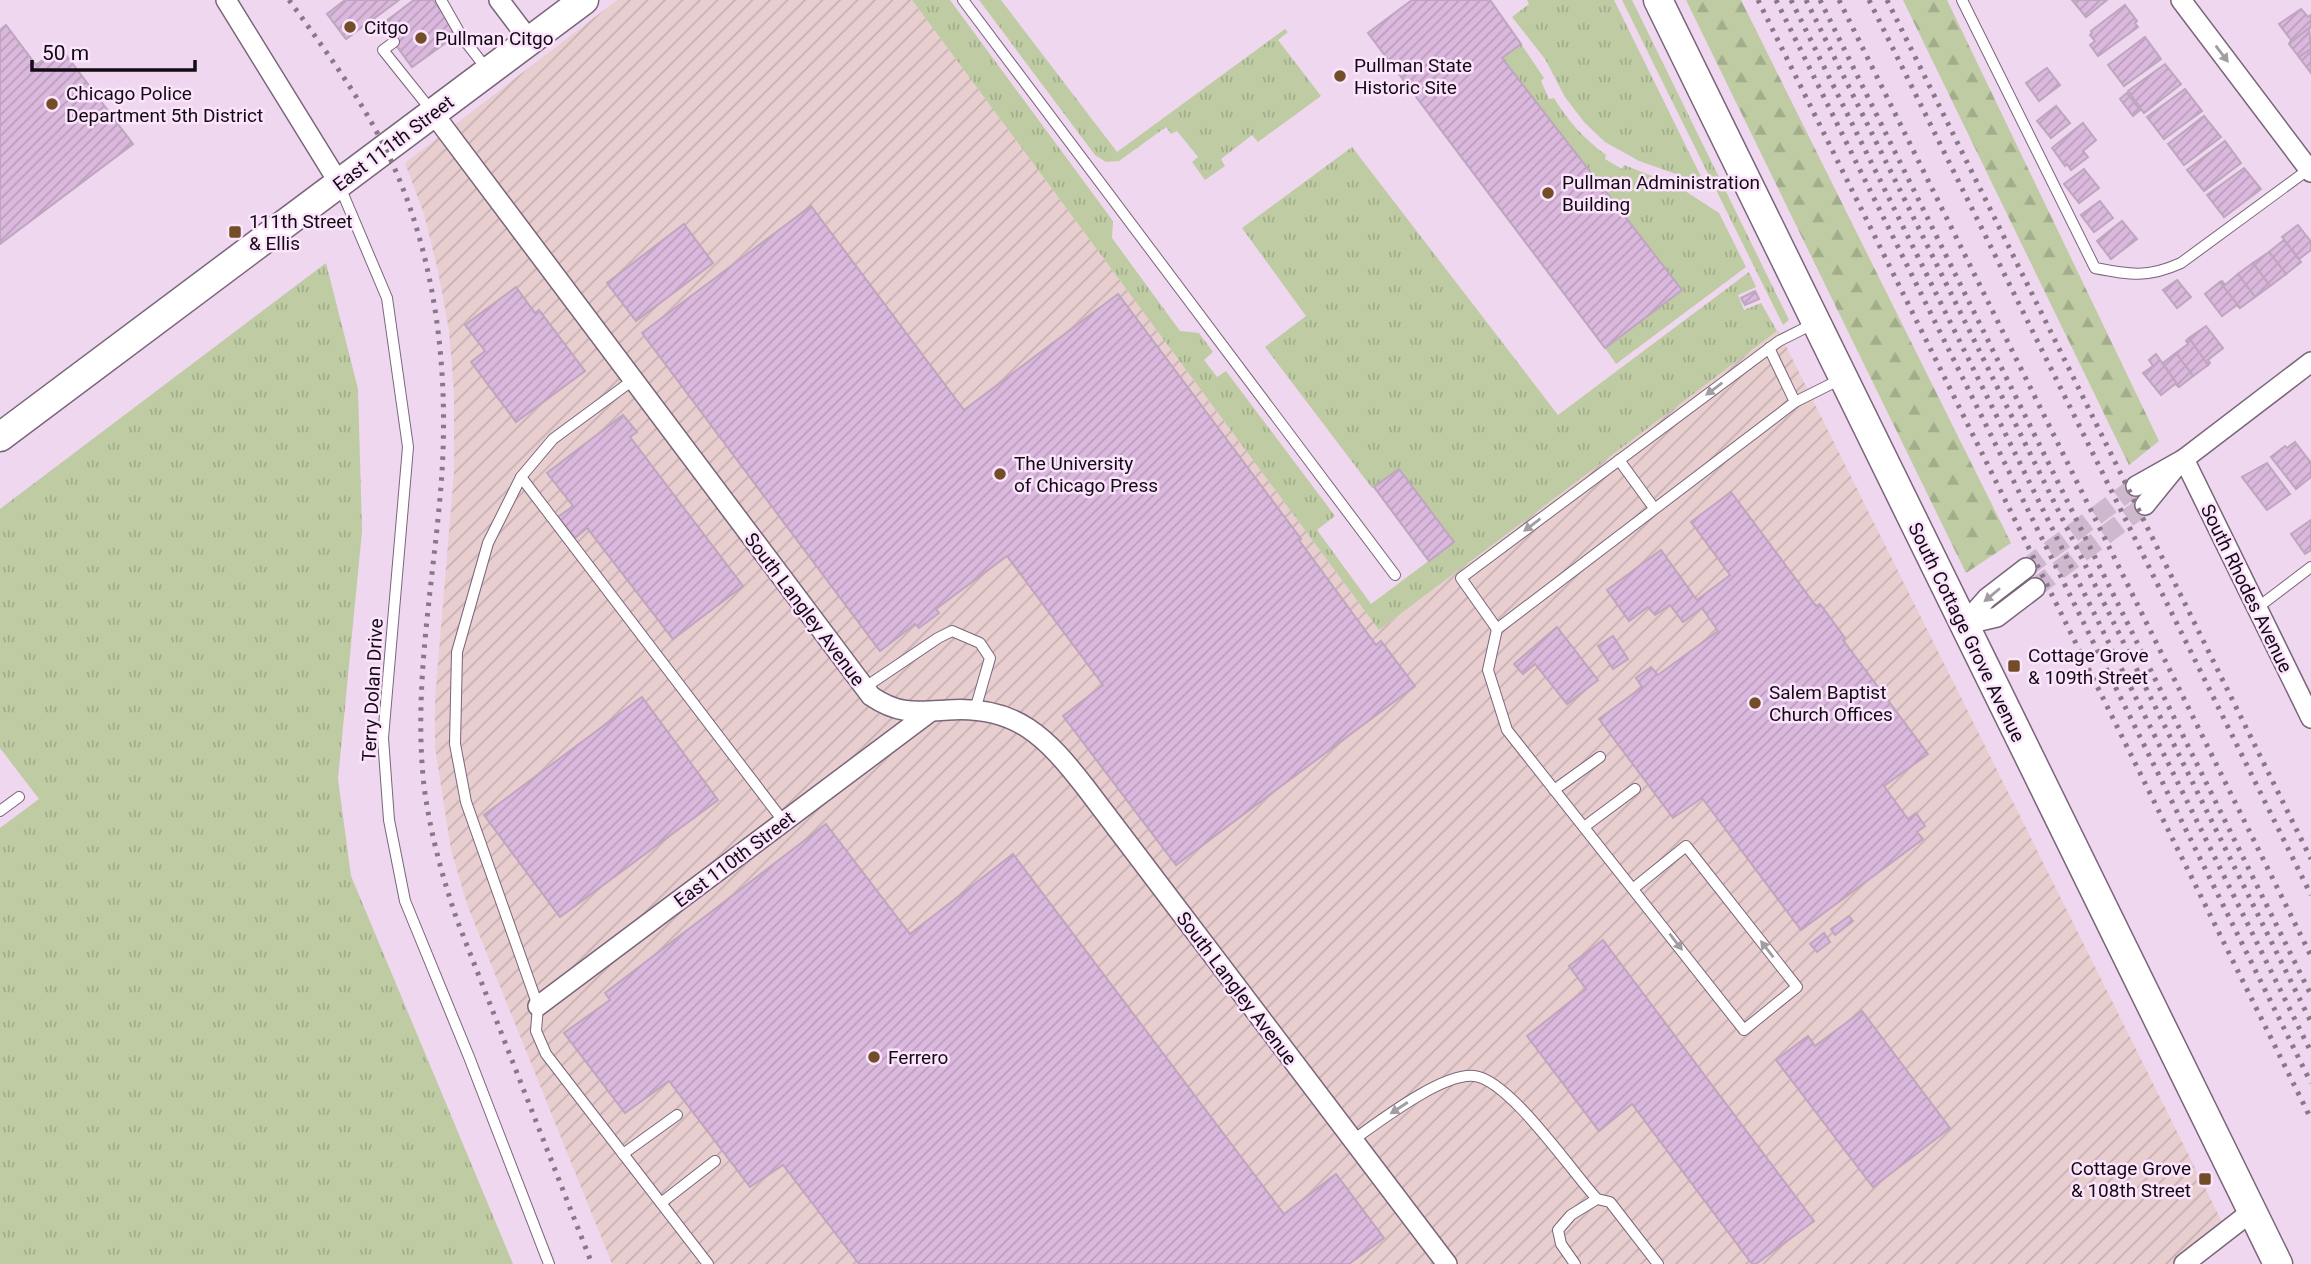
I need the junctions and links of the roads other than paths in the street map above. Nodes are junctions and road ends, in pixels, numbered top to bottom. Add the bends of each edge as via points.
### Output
1 (226, 0) edge
2 (499, 0) edge
3 (584, 0) edge
4 (963, 0) edge
5 (1658, 0) edge
6 (1962, 0) edge
7 (2181, 0) edge
8 (444, 3) edge
9 (530, 41) junction
10 (394, 42) dead end
11 (489, 72) junction
12 (433, 113) junction
13 (2310, 170) edge
14 (339, 183) junction
15 (1815, 322) junction
16 (1769, 348) junction
17 (2311, 362) edge
18 (1843, 378) junction
19 (633, 380) junction
20 (1794, 402) junction
21 (0, 437) edge
22 (2183, 459) junction
23 (1619, 460) junction
24 (521, 477) junction
25 (2136, 486) tunnel mouth
26 (2145, 505) tunnel mouth
27 (1654, 508) junction
28 (2311, 567) edge
29 (2026, 568) tunnel mouth
30 (1395, 575) dead end
31 (2035, 588) tunnel mouth
32 (2257, 608) junction
33 (1962, 625) junction
34 (1497, 629) junction
35 (864, 688) junction
36 (975, 709) junction
37 (930, 712) junction
38 (2311, 718) edge
39 (1600, 757) dead end
40 (1635, 789) dead end
41 (1554, 790) junction
42 (19, 797) dead end
43 (1, 808) edge
44 (784, 822) junction
45 (1584, 827) junction
46 (1634, 888) junction
47 (538, 1006) junction
48 (677, 1115) dead end
49 (1353, 1140) junction
50 (623, 1154) junction
51 (715, 1161) dead end
52 (1597, 1199) junction
53 (661, 1203) junction
54 (2251, 1212) junction
55 (549, 1264) edge
56 (708, 1264) edge
57 (1447, 1264) edge
58 (1575, 1264) edge
59 (1658, 1264) edge
60 (2184, 1264) edge
61 (2278, 1264) edge

1 - 14 street
2 - 9 street
3 - 9 street, East 111th Street
4 - 30 lane
5 - 15 street, South Cottage Grove Avenue
6 - 13 lane via 2095,268 2146,275 2181,264
7 -> 13 street
8 - 11 lane
9 - 11 street, East 111th Street
10 - 12 lane via 383,50
11 - 12 street, East 111th Street
12 - 14 street, East 111th Street
12 - 19 street, South Langley Avenue
14 - 21 street, East 111th Street
14 - 55 lane, Terry Dolan Drive via 387,298 408,447 383,738 389,820 405,901
15 - 16 lane
15 - 18 street, South Cottage Grove Avenue
16 - 20 lane
16 -> 23 lane
17 - 22 street
18 - 20 lane
18 - 33 street, South Cottage Grove Avenue
19 - 24 lane via 553,439
19 - 35 street, South Langley Avenue
20 - 27 lane
22 - 25 street
22 - 26 street
22 - 32 street, South Rhodes Avenue
23 - 27 lane
23 -> 34 lane via 1461,578
24 - 44 lane
24 - 47 lane via 488,543 457,652 455,744 466,802
27 - 34 lane
28 - 32 lane
29 -> 33 street via 1987,598
31 - 33 street via 1997,617
32 - 38 street, South Rhodes Avenue
33 - 54 street, South Cottage Grove Avenue
34 - 41 lane via 1488,670 1507,730
35 - 36 lane via 952,631 980,643 990,658
35 - 37 street, South Langley Avenue via 887,706
36 - 37 street, South Langley Avenue
36 - 49 street, South Langley Avenue via 1022,723 1063,759
37 - 44 street, East 110th Street
39 - 41 lane
40 - 45 lane
41 - 45 lane
42 - 43 lane
44 - 47 street, East 110th Street
45 - 46 lane
46 -> 46 lane via 1744,1030 1797,987 1686,846
47 - 50 lane via 536,1031 546,1054
48 - 50 lane
52 -> 49 lane via 1521,1107 1502,1089 1475,1076 1448,1081 1406,1103
49 - 57 street, South Langley Avenue
50 - 53 lane
51 - 53 lane
52 - 58 lane via 1571,1215 1558,1230 1561,1244
52 - 59 lane via 1610,1202
53 - 56 lane
54 - 60 street
54 - 61 street, South Cottage Grove Avenue

